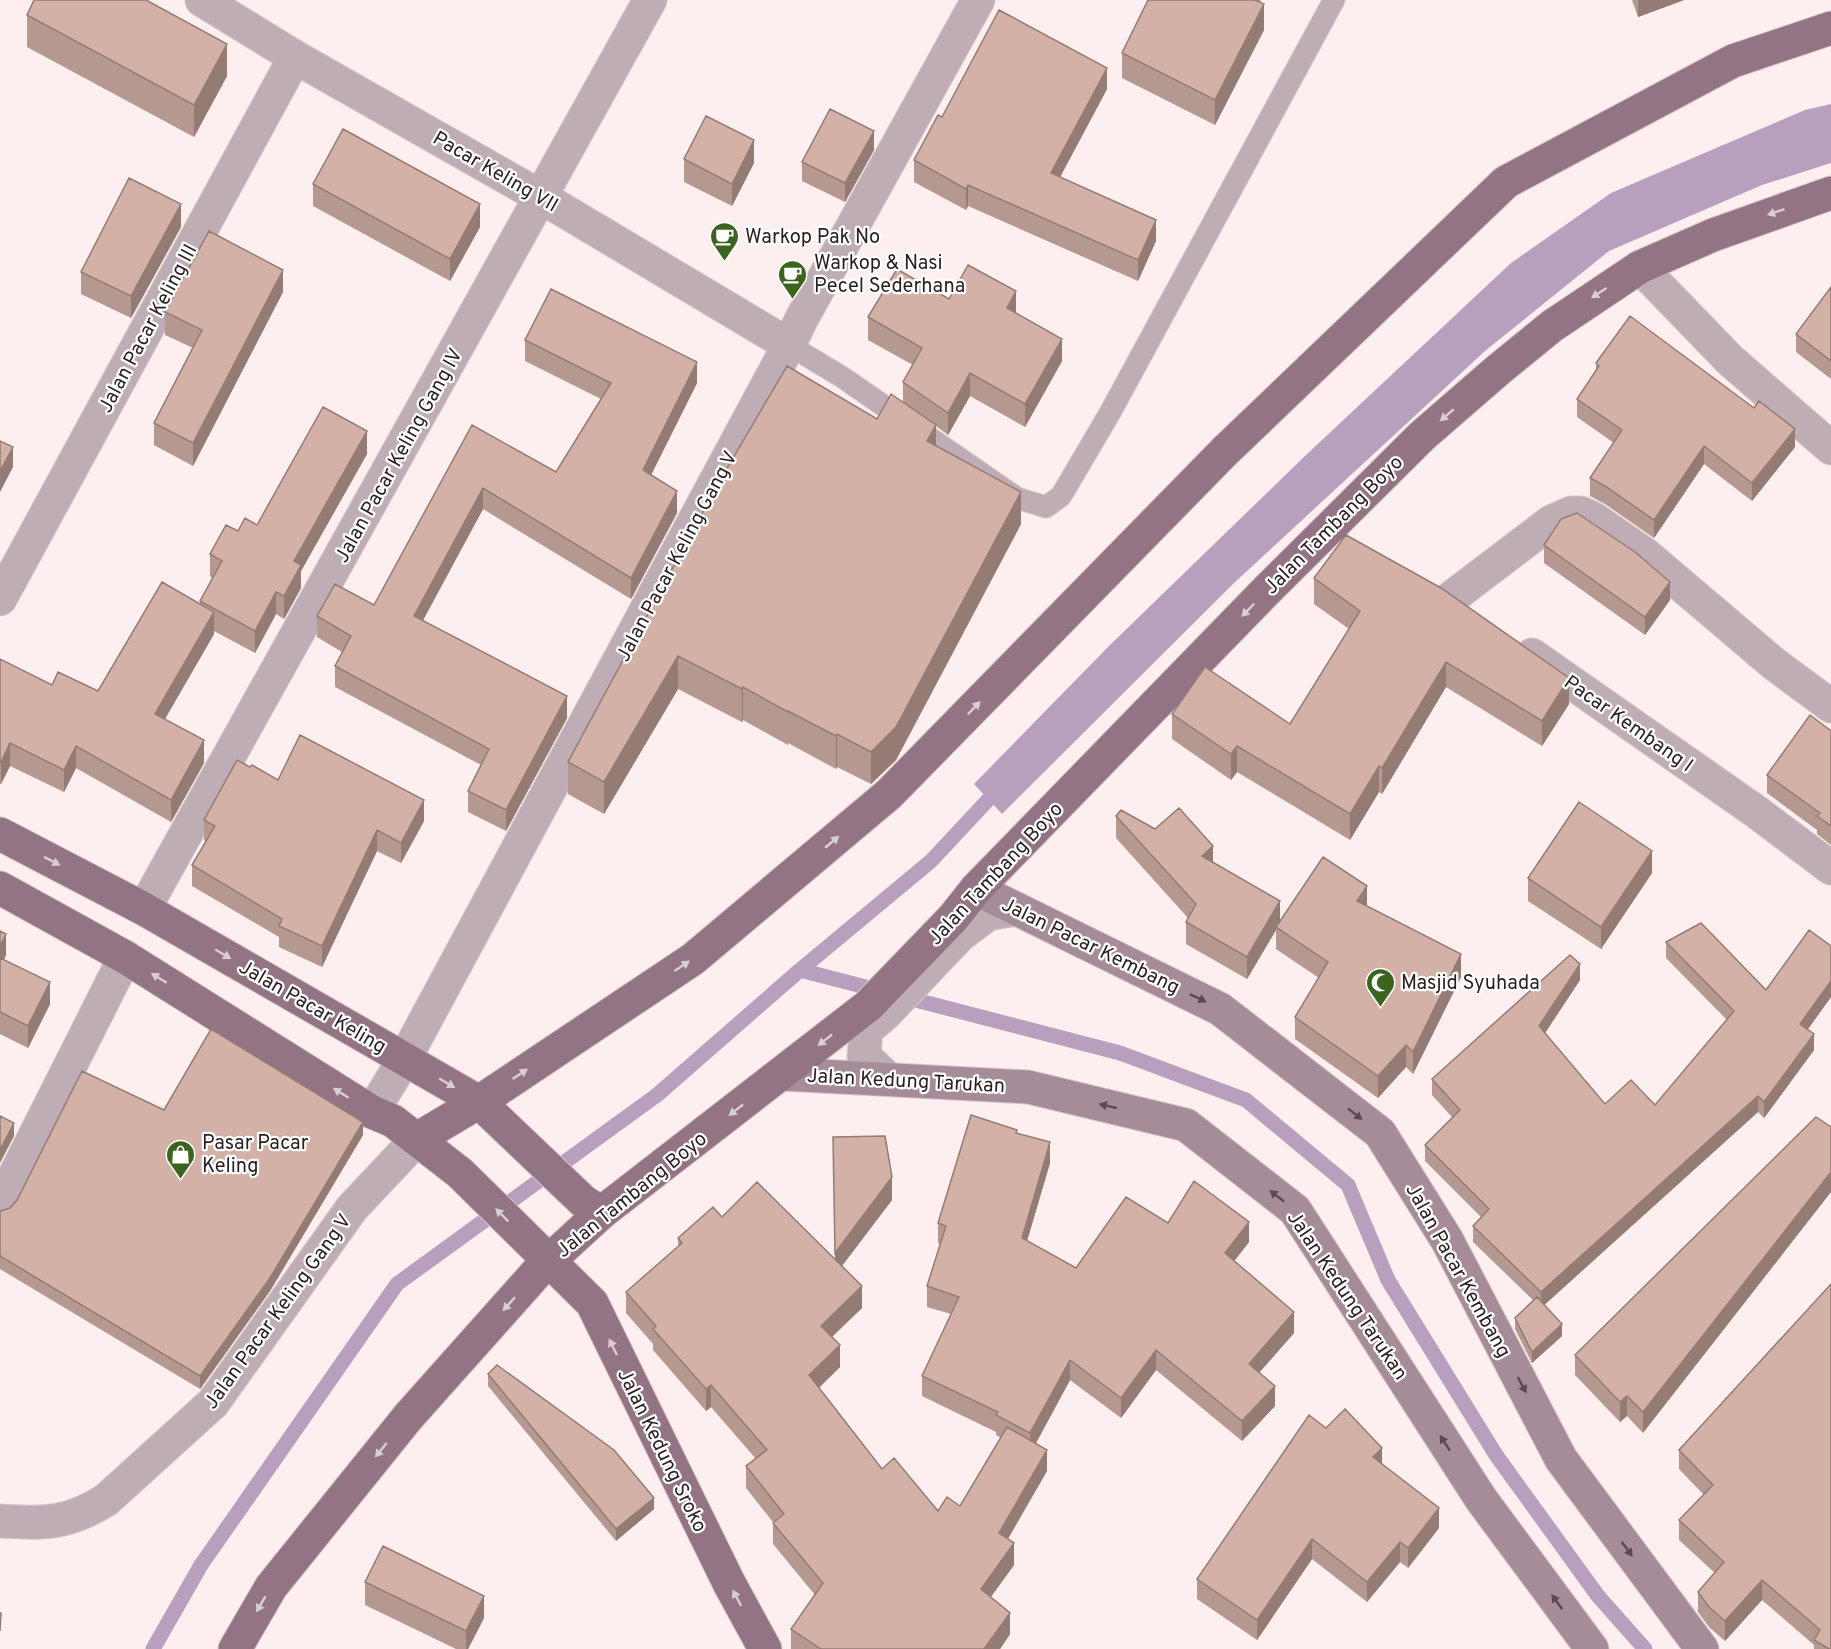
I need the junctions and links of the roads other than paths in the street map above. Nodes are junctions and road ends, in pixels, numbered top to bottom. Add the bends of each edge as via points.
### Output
1 (202, 0) edge
2 (650, 0) edge
3 (978, 0) edge
4 (1334, 0) edge
5 (1831, 28) edge
6 (295, 57) junction
7 (1831, 193) edge
8 (541, 197) junction
9 (1640, 267) junction
10 (789, 345) junction
11 (1831, 448) edge
12 (1423, 582) edge
13 (1451, 598) junction
14 (0, 599) edge
15 (1479, 618) edge
16 (1508, 638) edge
17 (1831, 706) edge
18 (0, 834) edge
19 (1831, 868) edge
20 (0, 888) edge
21 (976, 889) junction
22 (144, 909) junction
23 (1017, 909) junction
24 (957, 926) junction
25 (126, 957) junction
26 (877, 1010) junction
27 (405, 1058) junction
28 (782, 1074) junction
29 (888, 1079) junction
30 (479, 1102) junction
31 (372, 1112) junction
32 (417, 1139) junction
33 (0, 1205) edge
34 (592, 1207) junction
35 (543, 1256) junction
36 (0, 1521) edge
37 (235, 1649) edge
38 (765, 1649) edge
39 (1592, 1649) edge
40 (1702, 1649) edge

1 - 6 street, Pacar Keling VII
2 - 8 street, Jalan Pacar Keling Gang IV
3 - 10 street, Jalan Pacar Keling Gang V
4 - 10 lane via 1111,411 1061,496 1046,507 1017,498
30 -> 5 main road via 693,959 889,794 1224,452 1506,182 1733,61
6 - 8 street, Pacar Keling VII
6 - 14 street, Jalan Pacar Keling III
7 -> 9 main road, Jalan Tambang Boyo via 1713,235
8 - 10 street, Pacar Keling VII
8 - 22 street, Jalan Pacar Keling Gang IV
9 - 11 street via 1730,360
9 -> 21 main road, Jalan Tambang Boyo via 1552,326 1422,436 1343,537 1266,591
10 - 27 street, Jalan Pacar Keling Gang V
12 - 13 street
13 - 15 street
13 - 17 street via 1551,522 1566,514 1588,515 1646,555 1773,663
16 - 19 street, Pacar Kembang I
18 -> 22 main road, Jalan Pacar Keling
20 - 25 main road
21 - 23 main road, Jalan Pacar Kembang
21 - 24 main road, Jalan Tambang Boyo
22 -> 27 main road, Jalan Pacar Keling
23 - 24 street via 988,914
23 -> 40 main road, Jalan Pacar Kembang via 1220,1009 1380,1133 1447,1240 1561,1459
24 - 26 main road, Jalan Tambang Boyo
31 -> 25 main road
25 - 33 street
26 -> 28 main road, Jalan Tambang Boyo
26 - 29 street via 867,1030 864,1056
27 -> 30 main road, Jalan Pacar Keling
27 - 31 street, Jalan Pacar Keling Gang V
28 - 29 main road, Jalan Kedung Tarukan
28 -> 34 main road, Jalan Tambang Boyo
39 -> 29 main road, Jalan Kedung Tarukan via 1481,1499 1295,1210 1186,1125 1028,1087
30 - 32 main road
30 - 34 main road, Jalan Pacar Keling
31 - 32 main road via 393,1121
35 -> 32 main road via 467,1179
32 - 36 street, Jalan Pacar Keling Gang V via 352,1208 213,1403 106,1500 86,1512 43,1523
34 - 35 main road, Jalan Tambang Boyo
35 -> 37 main road, Jalan Tambang Boyo via 271,1587
38 -> 35 main road, Jalan Kedung Sroko via 592,1303

